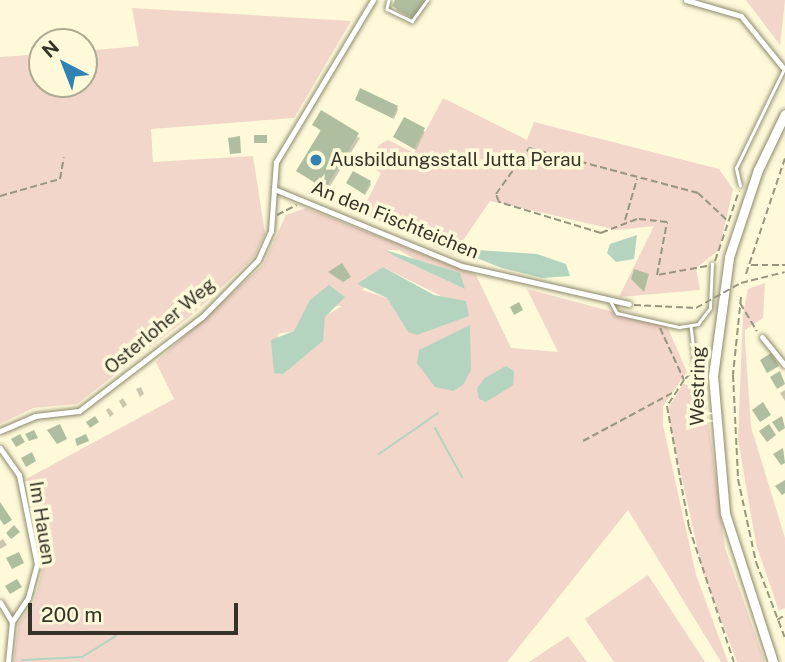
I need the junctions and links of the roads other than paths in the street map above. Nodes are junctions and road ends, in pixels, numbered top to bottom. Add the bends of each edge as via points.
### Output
1 (373, 0) edge
2 (389, 0) edge
3 (427, 0) edge
4 (686, 0) edge
5 (784, 69) edge
6 (785, 114) edge
7 (740, 186) road end
8 (274, 189) junction
9 (712, 264) road end
10 (611, 302) junction
11 (629, 304) road end
12 (691, 326) junction
13 (762, 337) road end
14 (785, 365) edge
15 (696, 368) road end
16 (0, 431) edge
17 (0, 448) edge
18 (0, 602) edge
19 (12, 622) junction
20 (8, 662) edge
21 (774, 662) edge

1 - 8 street, Osterloher Weg via 276,162
2 - 3 lane via 387,9 412,21
4 - 5 street via 741,16
5 - 7 lane via 736,168
6 - 21 main road, Westring via 733,245 713,376 725,513
8 - 10 street, An den Fischteichen via 462,266
8 - 16 street, Osterloher Weg via 273,218 258,260 155,355 79,411 35,416
9 - 12 lane via 710,308
10 - 11 street, An den Fischteichen
10 - 12 lane via 617,313
12 - 15 lane
13 - 14 street
17 - 19 street, Im Hauen via 19,475 37,564 28,598
18 - 19 street
19 - 20 street

